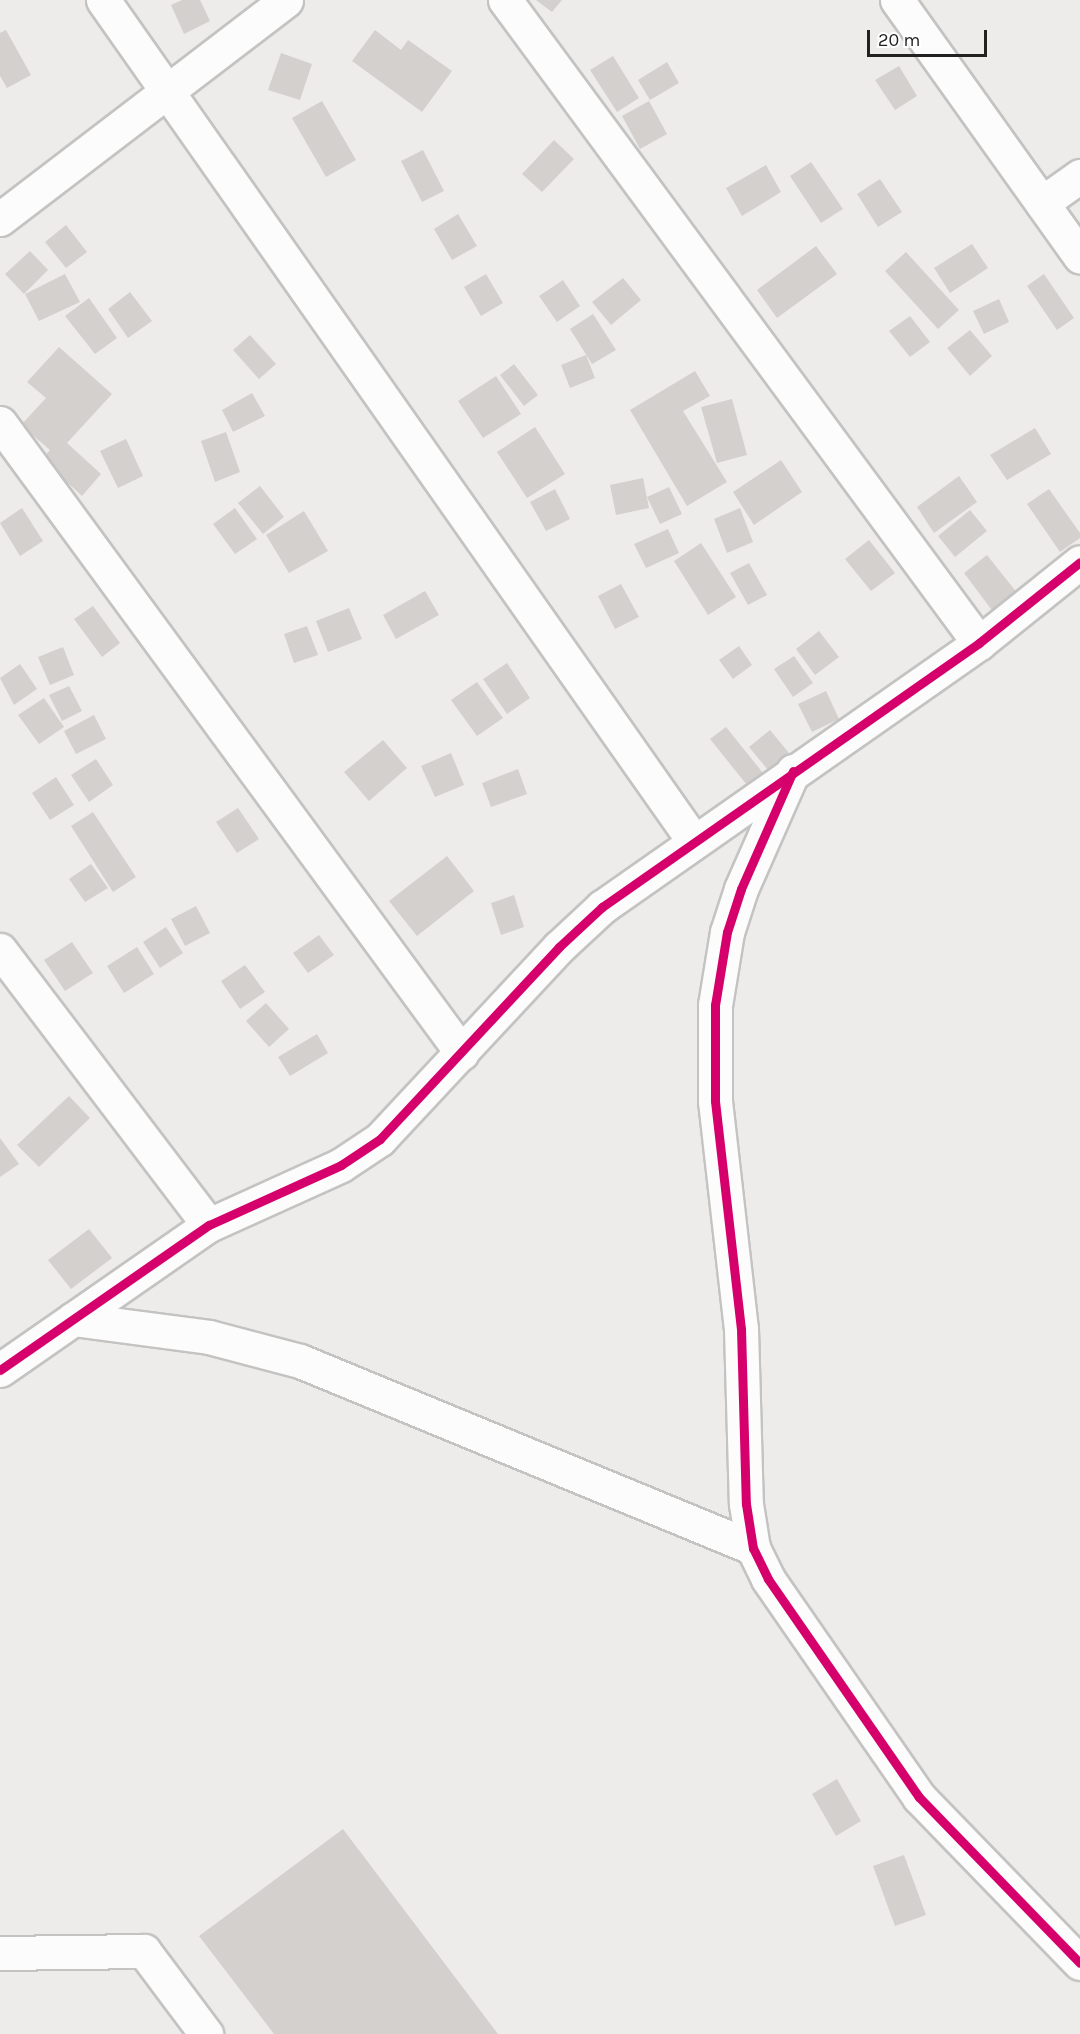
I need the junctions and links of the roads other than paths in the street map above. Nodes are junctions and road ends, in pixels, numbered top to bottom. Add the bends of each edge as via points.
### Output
1 (103, 0) edge
2 (286, 0) edge
3 (505, 0) edge
4 (897, 0) edge
5 (168, 92) junction
6 (1080, 176) edge
7 (1042, 203) junction
8 (0, 219) edge
9 (1080, 257) edge
10 (0, 423) edge
11 (1079, 562) edge
12 (979, 643) junction
13 (793, 771) junction
14 (693, 840) junction
15 (4, 965) edge
16 (462, 1053) junction
17 (208, 1225) junction
18 (73, 1319) junction
19 (0, 1370) edge
20 (753, 1548) junction
21 (0, 1953) edge
22 (1080, 1963) edge
23 (206, 2034) edge

1 - 5 street
2 - 5 street
3 - 12 street
4 - 7 street
5 - 8 street
5 - 14 street
6 - 7 street
7 - 9 street
10 - 16 street
11 - 12 street
12 - 13 street
13 - 14 street
13 - 20 street via 741,889 727,932 715,1005 715,1101 741,1329 746,1504
14 - 16 street via 602,907 559,946
15 - 17 street
16 - 17 street via 370,1145 341,1165
17 - 18 street
18 - 19 street
18 - 20 street via 208,1337 300,1361
20 - 22 street via 768,1579 919,1797
21 - 23 street via 144,1951

